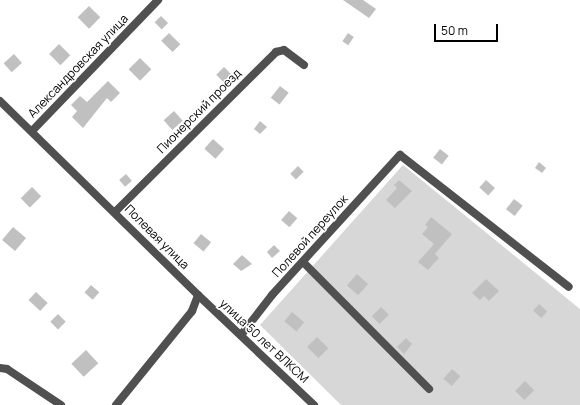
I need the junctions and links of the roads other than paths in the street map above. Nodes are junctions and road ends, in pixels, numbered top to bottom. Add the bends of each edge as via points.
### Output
1 (158, 0) edge
2 (304, 65) dead end
3 (0, 101) edge
4 (32, 131) junction
5 (115, 212) junction
6 (303, 262) junction
7 (569, 287) dead end
8 (198, 295) junction
9 (241, 335) junction
10 (0, 368) edge
11 (429, 389) dead end
12 (61, 405) edge
13 (116, 405) edge
14 (314, 405) edge

1 - 4 street, Александровская улица
2 - 5 street, Пионерский проезд via 284,50 276,52
3 - 4 street, Полевая улица
4 - 5 street, Полевая улица
5 - 8 street, Полевая улица
6 - 7 street, Полевой переулок via 400,155
6 - 9 street, Полевой переулок via 272,295
6 - 11 street
8 - 9 street, улица 50 лет ВЛКСМ
8 - 13 street via 192,311
9 - 14 street, улица 50 лет ВЛКСМ
10 - 12 street via 7,369

